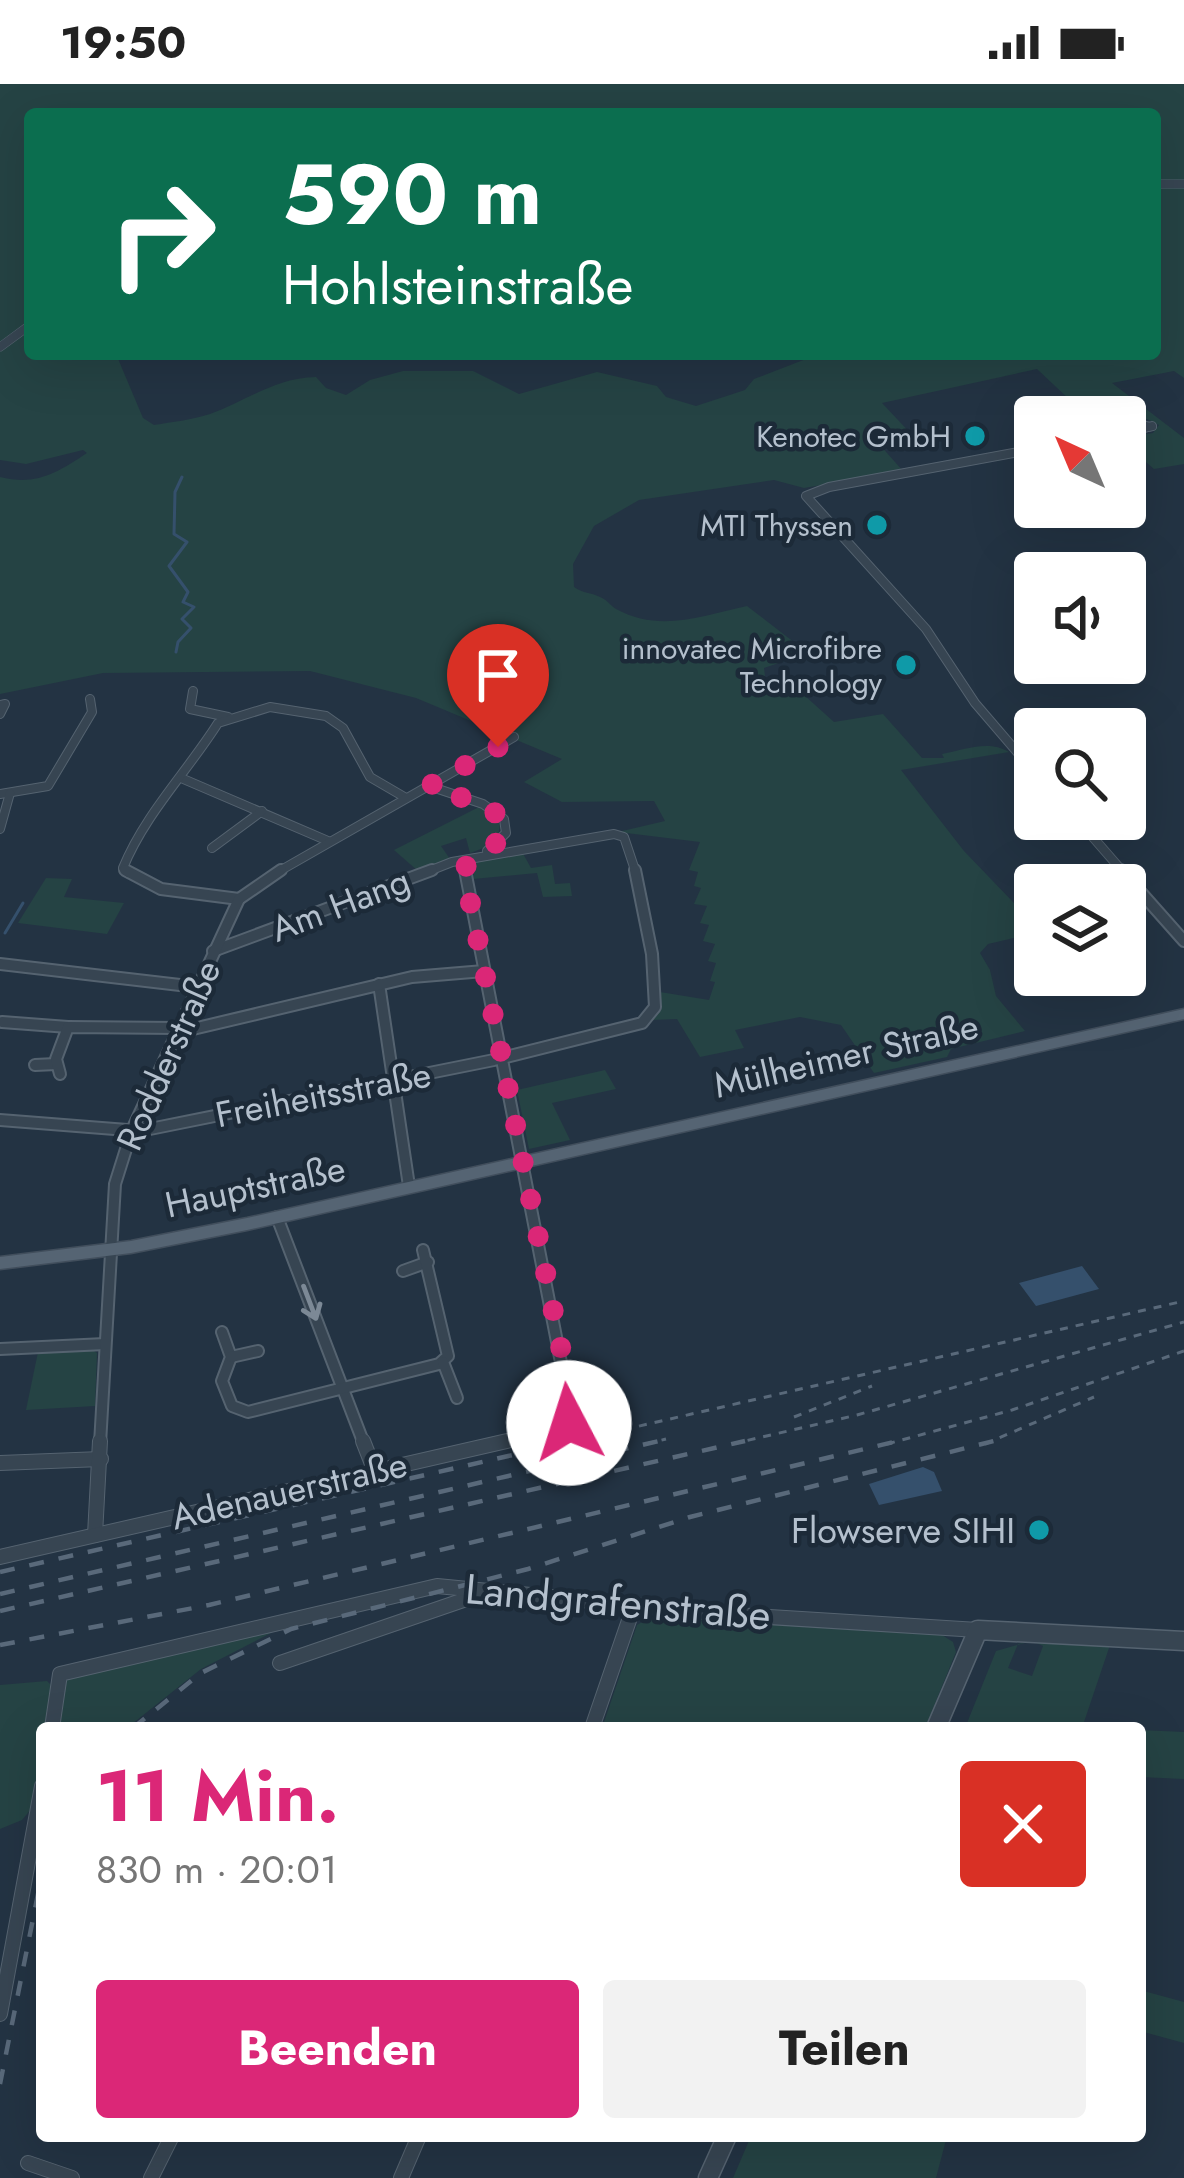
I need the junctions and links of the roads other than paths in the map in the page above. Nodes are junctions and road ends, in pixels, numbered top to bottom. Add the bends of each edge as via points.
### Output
1 (1014, 453) edge
2 (193, 691) dead end
3 (90, 699) dead end
4 (228, 717) junction
5 (514, 736) dead end
6 (1014, 748) edge
7 (181, 778) junction
8 (429, 786) junction
9 (5, 793) edge
10 (406, 798) junction
11 (262, 811) junction
12 (0, 830) edge
13 (1096, 840) edge
14 (328, 842) junction
15 (212, 848) dead end
16 (468, 860) junction
17 (239, 899) junction
18 (1184, 940) edge
19 (213, 951) junction
20 (0, 964) edge
21 (484, 971) junction
22 (379, 984) junction
23 (197, 987) junction
24 (1184, 1013) edge
25 (2, 1022) edge
26 (68, 1027) junction
27 (177, 1030) junction
28 (503, 1057) junction
29 (35, 1064) dead end
30 (392, 1080) junction
31 (0, 1120) edge
32 (132, 1130) junction
33 (522, 1161) junction
34 (409, 1186) junction
35 (277, 1217) junction
36 (111, 1249) junction
37 (0, 1263) edge
38 (403, 1271) dead end
39 (222, 1332) dead end
40 (105, 1344) junction
41 (0, 1348) edge
42 (258, 1351) dead end
43 (231, 1357) junction
44 (442, 1362) junction
45 (343, 1389) junction
46 (457, 1399) dead end
47 (101, 1459) junction
48 (0, 1463) edge
49 (374, 1469) junction
50 (95, 1535) junction
51 (0, 1557) edge
52 (490, 1590) junction
53 (635, 1603) junction
54 (978, 1630) junction
55 (1184, 1641) edge
56 (280, 1663) dead end
57 (53, 1722) edge
58 (594, 1722) edge
59 (939, 1722) edge
60 (36, 1819) edge
61 (0, 2014) edge
62 (169, 2142) edge
63 (416, 2142) edge
64 (724, 2142) edge
65 (28, 2163) dead end
66 (72, 2178) edge
67 (151, 2178) edge
68 (401, 2178) edge
69 (708, 2178) edge

1 - 6 street via 806,496 926,629
2 - 4 street via 190,709
3 - 9 street via 92,712 48,786
4 - 7 street
4 - 10 street via 270,707 326,716 344,728 370,777
5 - 8 street
7 - 11 street
7 - 17 street via 139,829 123,868 158,888
8 - 10 street
8 - 16 street via 504,819 502,839
9 - 12 street
10 - 14 street
11 - 14 street
11 - 15 street
13 - 18 street
14 - 17 street
16 - 19 street, Am Hang
16 - 21 street
16 - 28 street, Am Hang via 621,835 647,924 655,1007 646,1020
17 - 19 street, Rodderstraße
19 - 23 street, Rodderstraße
20 - 23 street
21 - 22 street
21 - 28 street
22 - 27 street
22 - 30 street
23 - 27 street, Rodderstraße
24 - 33 main road, Mülheimer Straße
25 - 26 street
26 - 27 street
26 - 29 street via 58,1069
27 - 32 street, Rodderstraße
28 - 30 street, Freiheitsstraße
28 - 33 street
30 - 32 street, Freiheitsstraße
30 - 34 street
31 - 32 street, Freiheitsstraße
32 - 36 street, Rodderstraße via 115,1184
33 - 34 main road, Hauptstraße
33 - 49 street, Adenauerstraße via 574,1415 558,1429
34 - 35 main road, Hauptstraße
35 - 36 main road, Hauptstraße
35 -> 45 street
36 - 37 main road, Hauptstraße
36 - 40 street, Rodderstraße
38 - 44 street via 426,1256 448,1356
39 - 43 street
40 - 41 street
40 - 47 street, Rodderstraße
42 - 43 street
43 - 45 street via 223,1382 238,1410
44 - 45 street
44 - 46 street
45 - 49 street
47 - 48 street
47 - 50 street, Rodderstraße
49 - 50 street, Adenauerstraße
50 - 51 street, Adenauerstraße
52 - 53 street, Landgrafenstraße
52 - 56 street
52 - 57 street, Landgrafenstraße via 437,1586 357,1601 60,1674
53 - 54 street, Landgrafenstraße
53 - 58 street
54 - 55 street, Landgrafenstraße
54 - 59 street
60 - 61 street
62 - 67 street
63 - 68 street
64 - 69 street
65 - 66 street

